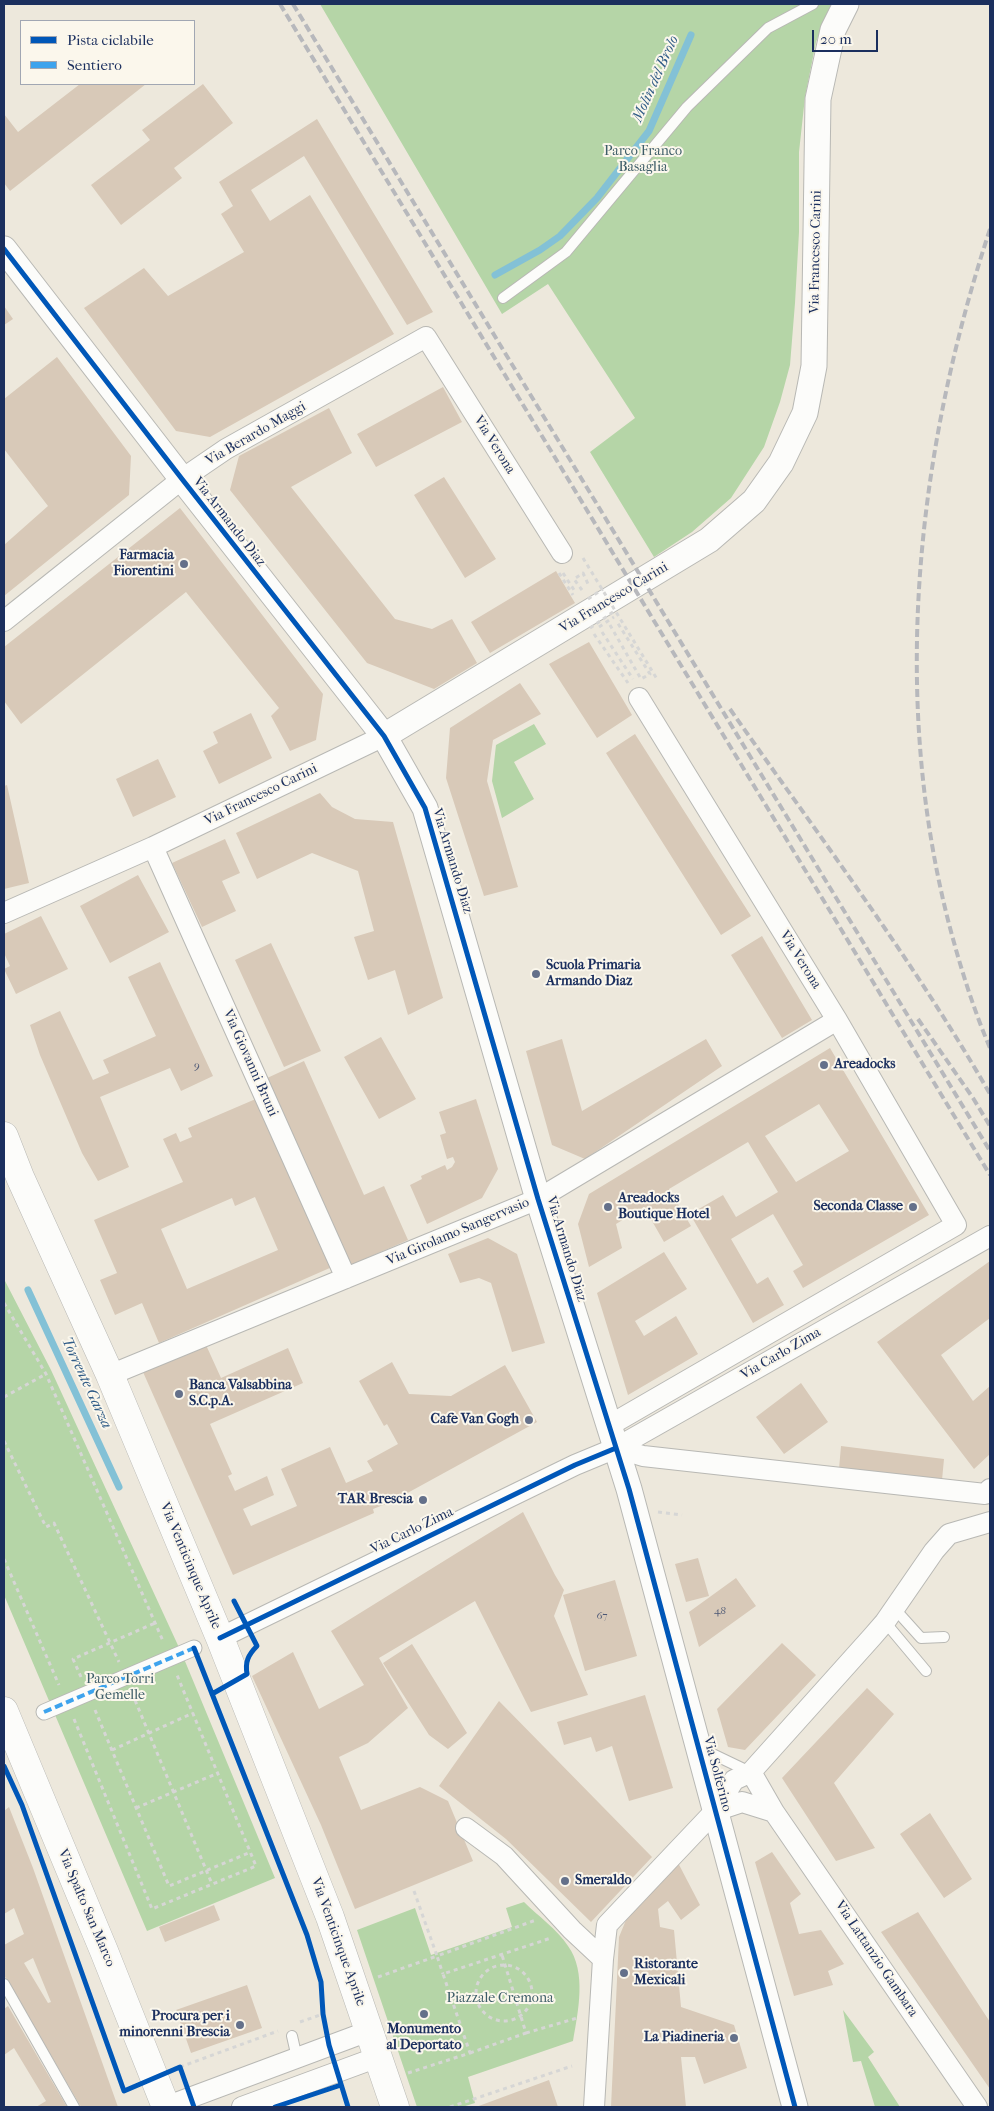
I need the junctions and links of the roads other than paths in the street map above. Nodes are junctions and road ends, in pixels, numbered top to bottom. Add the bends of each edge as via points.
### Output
1 (813, 4) edge
2 (846, 4) edge
3 (4, 249) edge
4 (503, 298) dead end
5 (426, 338) joint
6 (182, 479) junction
7 (569, 561) road end
8 (4, 621) edge
9 (637, 690) road end
10 (384, 736) junction
11 (153, 847) junction
12 (4, 913) edge
13 (837, 1020) junction
14 (4, 1136) edge
15 (538, 1198) junction
16 (956, 1225) joint
17 (990, 1236) edge
18 (346, 1278) junction
19 (110, 1375) junction
20 (613, 1437) junction
21 (990, 1489) edge
22 (990, 1522) edge
23 (889, 1615) junction
24 (944, 1637) dead end
25 (220, 1638) junction
26 (194, 1648) dead end
27 (926, 1671) dead end
28 (44, 1712) dead end
29 (6, 1722) edge
30 (698, 1748) junction
31 (751, 1772) junction
32 (715, 1811) junction
33 (774, 1812) junction
34 (466, 1828) dead end
35 (603, 1959) junction
36 (4, 1984) edge
37 (369, 2030) junction
38 (292, 2036) dead end
39 (378, 2057) junction
40 (297, 2058) junction
41 (172, 2105) edge
42 (74, 2107) edge
43 (242, 2107) edge
44 (395, 2107) edge
45 (594, 2107) edge
46 (795, 2107) edge
47 (977, 2107) edge

1 - 4 lane via 768,28 687,107 566,252
2 - 10 street, Via Francesco Carini via 833,30 818,99 814,366 806,413 781,463 754,501 709,540 599,610
3 - 6 street, Via Armando Diaz
5 - 6 street, Via Berardo Maggi via 226,449
5 - 7 street, Via Verona
6 - 8 street, Via Berardo Maggi
6 - 10 street, Via Armando Diaz
9 - 13 street, Via Verona
10 - 11 street, Via Francesco Carini
10 - 15 street, Via Armando Diaz via 425,808
11 - 12 street, Via Francesco Carini
11 - 18 street, Via Giovanni Bruni
13 - 15 street, Via Girolamo Sangervasio
13 - 16 street, Via Verona
14 - 19 main road, Via Venticinque Aprile
15 - 18 street, Via Girolamo Sangervasio
15 - 20 street, Via Armando Diaz
16 - 20 street, Via Carlo Zima
17 - 20 street, Via Carlo Zima
18 - 19 street, Via Girolamo Sangervasio
19 - 25 main road, Via Venticinque Aprile
20 - 21 street via 643,1456 985,1494
20 - 25 street, Via Carlo Zima via 575,1465
20 - 30 street, Via Solferino
22 - 23 street, Via Solferino via 949,1534
23 - 24 lane via 922,1638
23 - 27 lane
23 - 31 street, Via Solferino
25 - 37 main road, Via Venticinque Aprile via 330,1917
26 - 28 street
29 - 41 main road, Via Spalto San Marco via 155,2078
30 - 31 lane
30 - 32 street, Via Solferino
31 - 32 street, Via Solferino via 734,1780
31 - 33 street, Via Lattanzio Gambara
32 - 33 street via 742,1802
32 - 35 street via 607,1925
32 - 46 street, Via Solferino
33 - 47 street, Via Lattanzio Gambara
34 - 35 street via 504,1856
35 - 45 street
36 - 42 lane
37 - 39 main road, Via Venticinque Aprile
37 - 40 street
38 - 40 lane
39 - 43 street
39 - 44 main road, Via Venticinque Aprile
40 - 41 street

